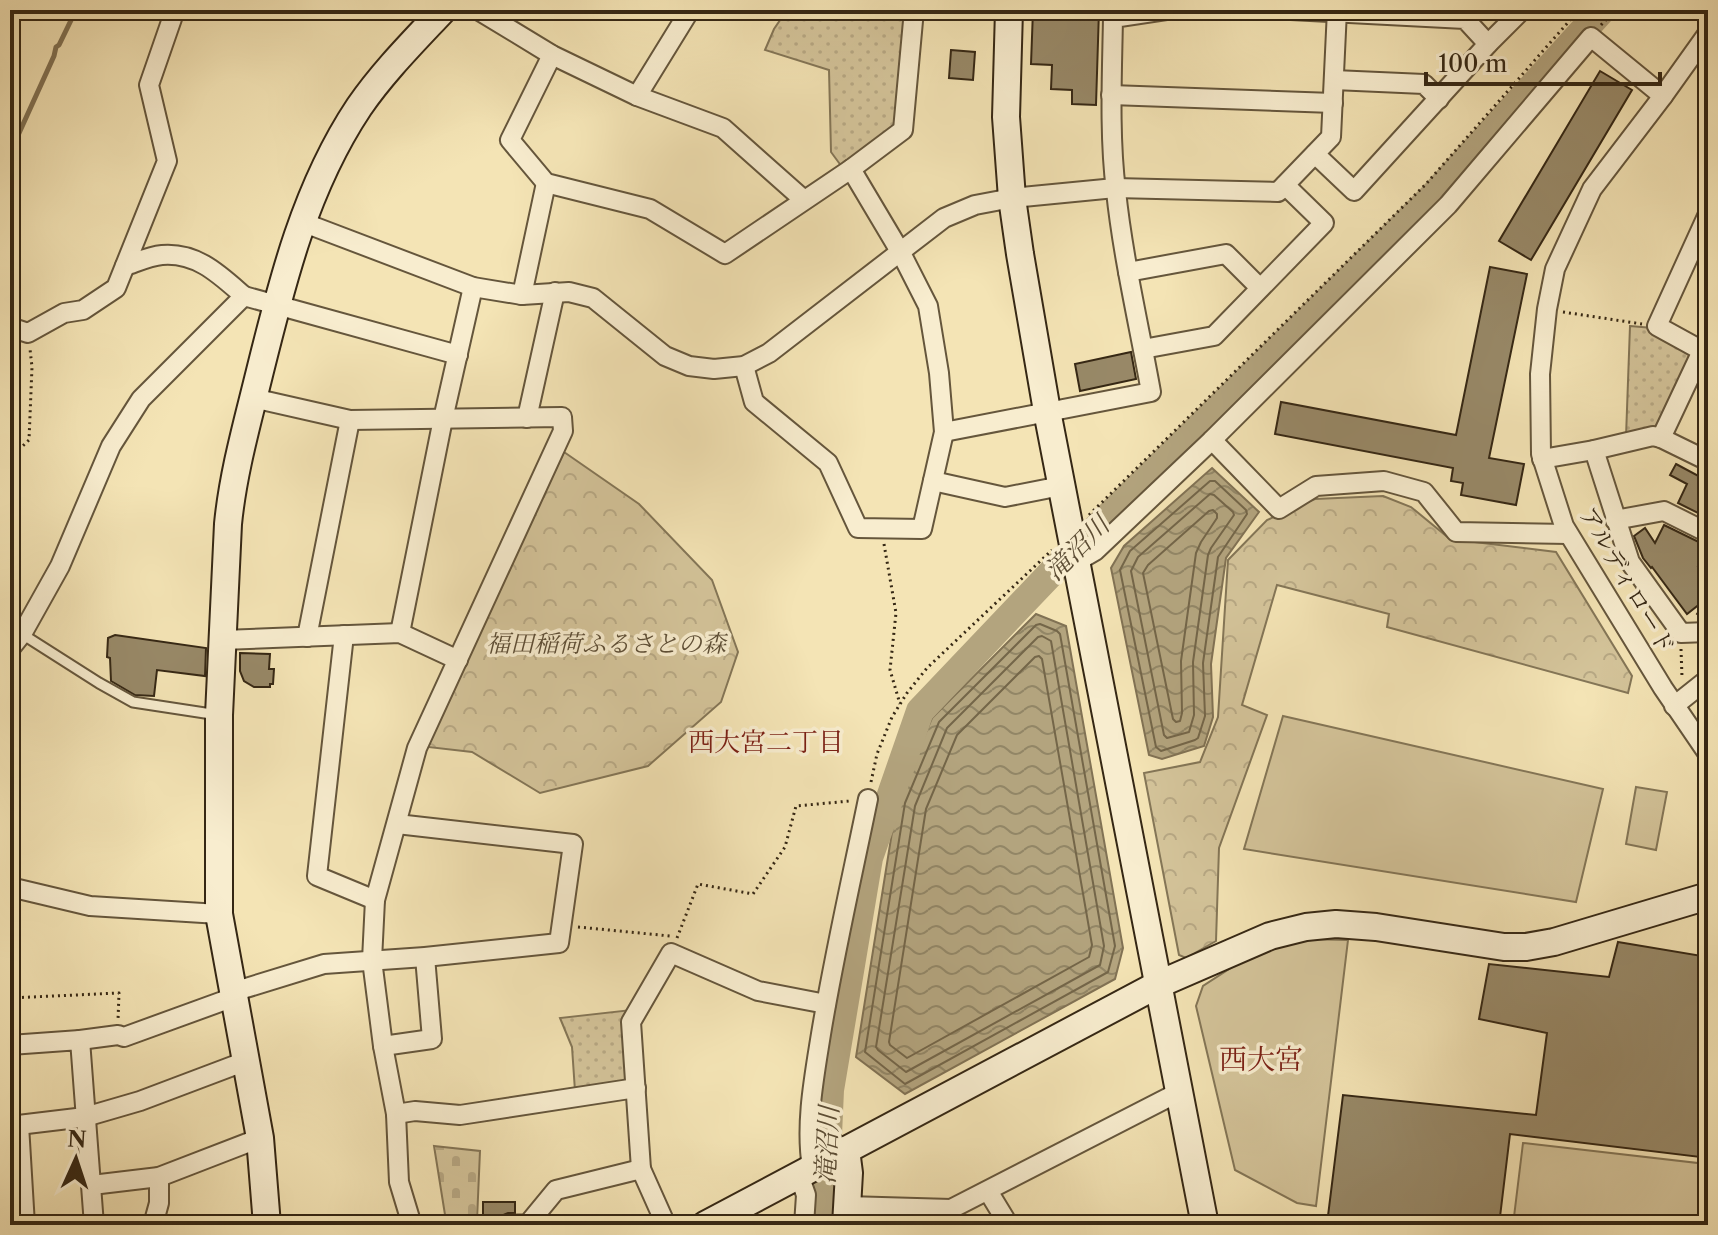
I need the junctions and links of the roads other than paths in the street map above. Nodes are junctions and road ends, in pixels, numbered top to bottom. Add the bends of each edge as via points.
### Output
1 (175, 10) edge
2 (443, 10) edge
3 (478, 10) edge
4 (690, 10) edge
5 (914, 10) edge
6 (1009, 10) edge
7 (1166, 10) edge
8 (1291, 10) edge
9 (1522, 10) edge
10 (1337, 11) edge
11 (1707, 37) edge
12 (1488, 44) junction
13 (552, 55) junction
14 (1334, 80) junction
15 (1111, 95) junction
16 (637, 96) junction
17 (1663, 96) junction
18 (1439, 99) junction
19 (1333, 103) junction
20 (1315, 154) junction
21 (851, 169) junction
22 (546, 183) junction
23 (1285, 185) junction
24 (1115, 188) junction
25 (1012, 198) junction
26 (804, 200) junction
27 (1706, 221) edge
28 (302, 222) junction
29 (901, 253) junction
30 (125, 266) junction
31 (1128, 272) junction
32 (473, 287) junction
33 (1260, 288) junction
34 (555, 292) junction
35 (522, 295) junction
36 (244, 296) junction
37 (277, 304) junction
38 (10, 327) edge
39 (1143, 349) junction
40 (1705, 353) edge
41 (458, 355) junction
42 (744, 366) junction
43 (253, 398) junction
44 (1047, 411) junction
45 (527, 418) junction
46 (443, 419) junction
47 (350, 420) junction
48 (944, 432) junction
49 (1661, 438) junction
50 (1212, 440) junction
51 (1594, 450) junction
52 (1542, 459) junction
53 (1708, 461) edge
54 (933, 481) junction
55 (1061, 486) junction
56 (1615, 520) junction
57 (1708, 533) edge
58 (1568, 534) junction
59 (1073, 549) junction
60 (1708, 632) edge
61 (400, 633) junction
62 (22, 634) junction
63 (344, 635) junction
64 (307, 637) junction
65 (223, 640) junction
66 (10, 649) edge
67 (458, 660) junction
68 (1708, 679) edge
69 (1674, 706) junction
70 (219, 715) junction
71 (1708, 754) edge
72 (868, 799) road end
73 (397, 824) junction
74 (10, 887) edge
75 (1708, 896) edge
76 (375, 900) junction
77 (219, 914) junction
78 (425, 957) junction
79 (372, 960) junction
80 (1157, 985) junction
81 (234, 994) junction
82 (826, 1004) junction
83 (80, 1040) junction
84 (10, 1045) edge
85 (383, 1046) junction
86 (246, 1061) junction
87 (636, 1088) junction
88 (1179, 1092) junction
89 (396, 1114) junction
90 (85, 1117) junction
91 (15, 1125) edge
92 (260, 1138) junction
93 (824, 1162) junction
94 (641, 1169) junction
95 (159, 1177) junction
96 (92, 1185) junction
97 (988, 1191) junction
98 (846, 1216) edge
99 (25, 1225) edge
100 (94, 1225) edge
101 (153, 1225) edge
102 (267, 1225) edge
103 (412, 1225) edge
104 (509, 1225) edge
105 (666, 1225) edge
106 (705, 1225) edge
107 (804, 1225) edge
108 (1004, 1225) edge
109 (1205, 1225) edge

1 - 30 street via 149,85 167,161
2 - 28 street via 361,105
3 - 13 street
4 - 16 street
5 - 21 street via 903,130
6 - 25 street via 1006,117
7 - 15 street via 1113,18
8 - 10 street
9 - 12 street
10 - 12 street via 1465,19
10 - 14 street
11 - 17 street, アルディロード
12 - 18 street
13 - 16 street
13 - 22 street via 510,140
14 - 18 street via 1424,84
14 - 19 street
15 - 19 street
15 - 24 street
16 - 26 street via 723,128
17 - 50 street via 1591,37 1448,205
17 - 52 street, アルディロード via 1592,189 1555,269 1540,374
18 - 20 street via 1354,191
19 - 20 street via 1331,137
20 - 23 street
21 - 26 street
21 - 29 street
22 - 26 street via 650,209 725,254
22 - 35 street
23 - 24 street via 1278,192
23 - 33 street via 1324,223
24 - 25 street
24 - 31 street
25 - 29 street via 944,218
25 - 44 street
27 - 40 street via 1657,326
28 - 32 street
28 - 37 street
29 - 42 street via 769,353
29 - 48 street via 928,306
30 - 36 street via 160,255 180,256 202,262
30 - 38 street via 116,288 83,310 64,313 28,333
31 - 33 street via 1226,254
31 - 39 street
32 - 35 street
32 - 41 street
33 - 39 street via 1214,336
34 - 35 street
34 - 42 street via 593,298 665,356 689,366
34 - 45 street
36 - 37 street
36 - 62 street via 141,399 111,446 60,566
37 - 41 street
37 - 43 street
39 - 44 street via 1151,392
40 - 49 street
41 - 46 street
42 - 54 street via 754,402 828,463 858,528 922,529
43 - 47 street
43 - 65 street via 231,499
44 - 48 street
44 - 55 street
45 - 46 street
45 - 67 street via 562,417 563,431
46 - 47 street
46 - 61 street
47 - 64 street
48 - 54 street
49 - 51 street
49 - 53 street
50 - 58 street via 1279,509 1316,486 1384,481 1424,492 1456,532
50 - 59 street via 1095,551
51 - 52 street
51 - 56 street
52 - 58 street, アルディロード
54 - 55 street via 1005,497
55 - 59 street
56 - 57 street via 1664,511
56 - 60 street via 1630,562 1684,633
58 - 69 street, アルディロード
59 - 80 street
61 - 63 street
61 - 67 street
62 - 66 street
62 - 70 lane via 133,702
63 - 64 street
63 - 76 street via 317,876
64 - 65 street
65 - 70 street
67 - 73 street via 417,748
68 - 69 street
69 - 71 street, アルディロード
70 - 77 street
72 - 82 street
73 - 76 street
73 - 78 street via 573,844 559,943
74 - 77 street via 90,906
75 - 80 street via 1526,947 1376,927 1306,927 1270,936
76 - 79 street
77 - 81 street
78 - 79 street
78 - 85 street via 432,1039
79 - 81 street via 324,964
79 - 85 street
80 - 88 street
80 - 93 street
81 - 83 street via 124,1037
81 - 86 street
82 - 87 street via 758,991 674,944 631,1022
82 - 93 street via 808,1146
83 - 84 street
83 - 90 street
85 - 89 street
86 - 90 street
86 - 92 street
87 - 89 street via 460,1115
87 - 94 street
88 - 97 street
88 - 109 street
89 - 103 street via 399,1182
90 - 91 street
90 - 96 street
91 - 99 street
92 - 95 street
92 - 102 street
93 - 98 street via 849,1173
93 - 106 street
93 - 107 street via 806,1195
94 - 104 street via 556,1190 528,1224
94 - 105 street
95 - 96 street
95 - 101 street
96 - 100 street
97 - 98 street via 951,1209
97 - 108 street

